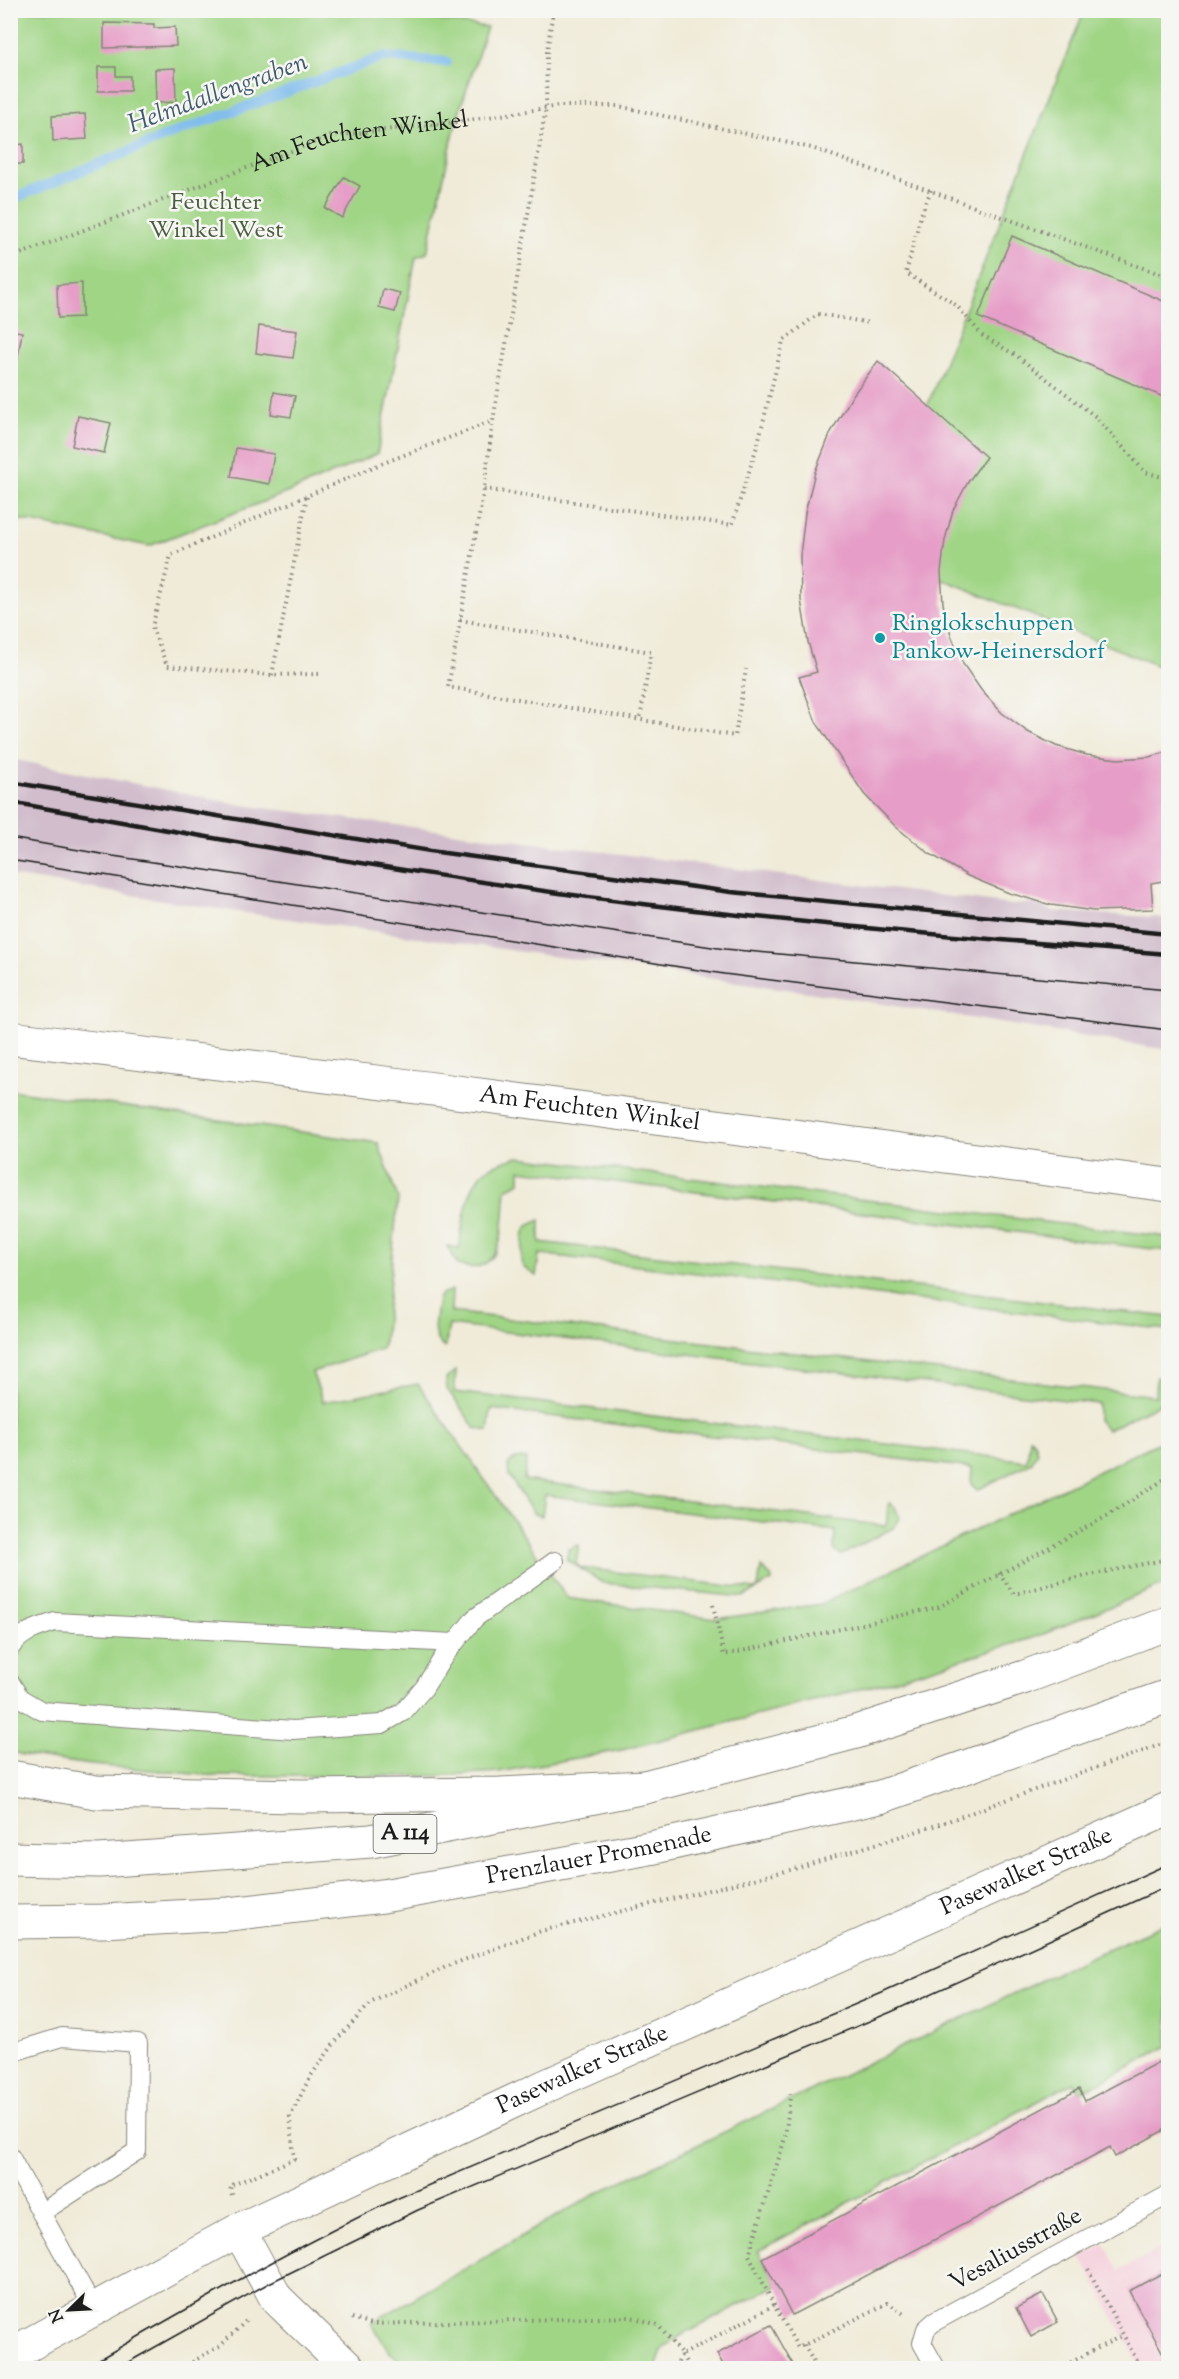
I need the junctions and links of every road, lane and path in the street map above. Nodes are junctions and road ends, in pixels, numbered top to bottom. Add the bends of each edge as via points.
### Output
1 (553, 10) edge
2 (546, 108) junction
3 (932, 190) junction
4 (10, 258) edge
5 (1168, 277) edge
6 (870, 323) dead end
7 (493, 421) junction
8 (1168, 479) edge
9 (484, 489) junction
10 (307, 496) junction
11 (460, 620) junction
12 (746, 669) dead end
13 (319, 674) dead end
14 (272, 675) junction
15 (640, 720) junction
16 (10, 1038) edge
17 (1168, 1185) edge
18 (1168, 1477) edge
19 (1168, 1559) edge
20 (555, 1561) dead end
21 (999, 1574) junction
22 (714, 1605) dead end
23 (1168, 1623) edge
24 (454, 1643) junction
25 (10, 1649) edge
26 (10, 1682) edge
27 (1168, 1696) edge
28 (1168, 1742) edge
29 (10, 1777) edge
30 (645, 1787) junction
31 (1168, 1809) edge
32 (10, 1859) edge
33 (10, 1922) edge
34 (10, 2053) edge
35 (791, 2089) dead end
36 (10, 2156) edge
37 (294, 2159) dead end
38 (1168, 2194) edge
39 (41, 2212) junction
40 (239, 2230) junction
41 (1074, 2245) junction
42 (276, 2298) junction
43 (774, 2305) junction
44 (93, 2309) junction
45 (352, 2318) dead end
46 (926, 2329) junction
47 (1123, 2335) junction
48 (804, 2345) junction
49 (10, 2355) edge
50 (682, 2355) junction
51 (182, 2368) edge
52 (348, 2368) edge
53 (676, 2368) edge
54 (689, 2368) edge
55 (817, 2368) edge
56 (936, 2368) edge
57 (1060, 2368) edge
58 (1141, 2368) edge

1 - 2 path
2 - 3 path, Am Feuchten Winkel via 629,108 812,148
2 - 4 path, Am Feuchten Winkel via 331,136
2 - 7 path
3 - 5 path, Am Feuchten Winkel
3 - 8 path via 921,215 906,273 956,305 983,336 1017,356 1096,417 1145,472
6 - 9 path via 818,314 783,341 758,443 732,525
7 - 9 path
7 - 10 path
9 - 11 path
10 - 14 path
10 - 14 path via 171,555 152,627 167,666
11 - 15 path via 651,652
11 - 15 path via 448,687
12 - 15 path via 735,736
13 - 14 path
16 - 17 main road, Am Feuchten Winkel via 414,1086
18 - 21 path
19 - 21 path via 1014,1594
20 - 24 lane via 475,1618
21 - 22 path via 939,1607 724,1655
23 - 30 main road via 1025,1677 856,1731
24 - 25 lane via 55,1622 32,1629
24 - 26 lane via 403,1712 382,1724 293,1730 42,1711 20,1698
27 - 33 main road, Prenzlauer Promenade via 880,1797 655,1847 383,1896 229,1914
28 - 37 path via 934,1826 794,1869 541,1931 448,1966 372,2002 339,2037 310,2077 290,2117
29 - 30 main road via 96,1792 291,1796 500,1794
30 - 32 main road, A 114 via 371,1841 99,1861
31 - 40 main road, Pasewalker Straße via 546,2086
34 - 39 lane via 62,2037 138,2043 137,2151
35 - 43 path via 785,2138 749,2255
36 - 39 lane
38 - 41 lane, Vesaliusstraße
39 - 44 lane
40 - 42 main road
40 - 44 main road, Pasewalker Straße
41 - 46 lane, Vesaliusstraße
41 - 47 path
42 - 51 path via 255,2311 221,2345
42 - 52 main road
43 - 48 path via 798,2348
43 - 50 path
44 - 49 main road, Pasewalker Straße
45 - 50 path via 372,2324 632,2316 658,2325
46 - 48 path via 888,2303
46 - 56 lane via 922,2343
47 - 57 path
47 - 58 path
48 - 55 path
50 - 53 path
50 - 54 path

